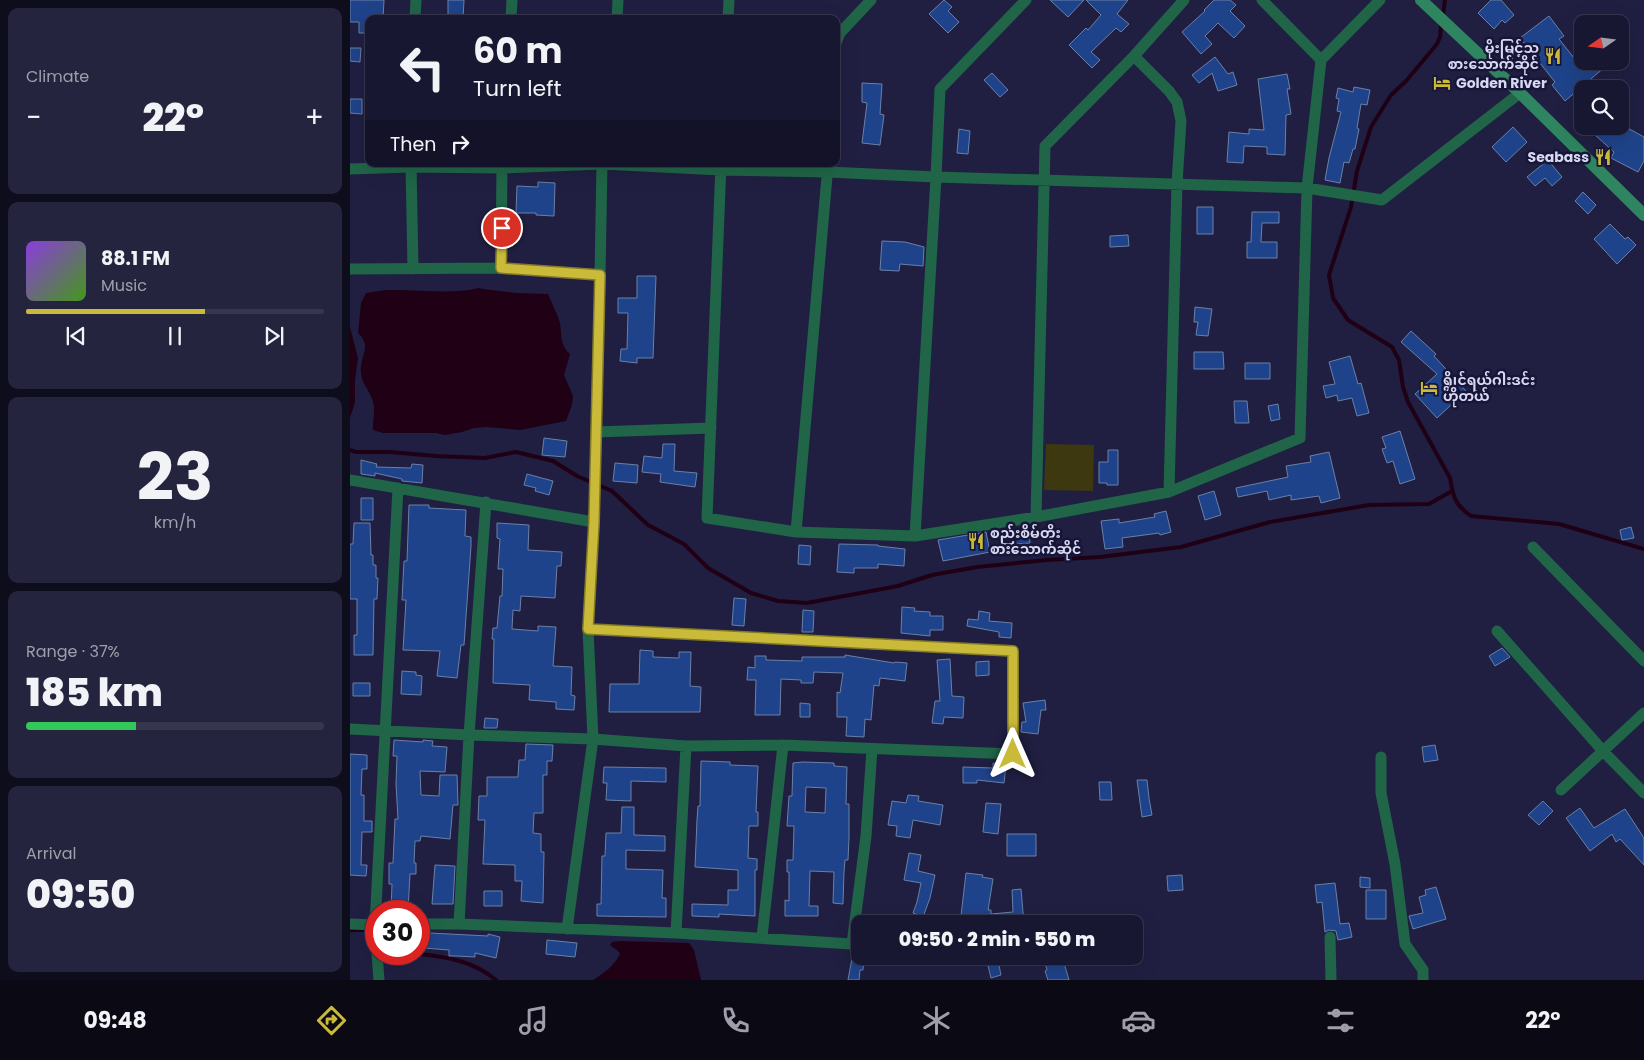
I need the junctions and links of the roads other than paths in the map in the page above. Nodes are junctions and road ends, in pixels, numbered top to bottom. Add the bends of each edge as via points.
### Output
1 (416, 0) edge
2 (512, 0) edge
3 (618, 0) edge
4 (729, 0) edge
5 (871, 0) edge
6 (1026, 0) edge
7 (1184, 0) edge
8 (1262, 0) edge
9 (1380, 0) edge
10 (1421, 0) edge
11 (415, 15) edge
12 (510, 15) edge
13 (616, 15) edge
14 (728, 15) edge
15 (840, 33) edge
16 (1134, 56) junction
17 (1321, 60) junction
18 (1520, 93) junction
19 (380, 167) edge
20 (411, 167) edge
21 (502, 167) edge
22 (602, 167) edge
23 (721, 167) edge
24 (828, 168) edge
25 (350, 169) edge
26 (936, 177) junction
27 (1044, 179) junction
28 (1177, 183) junction
29 (1307, 188) junction
30 (1644, 215) edge
31 (501, 268) junction
32 (350, 269) edge
33 (413, 269) junction
34 (600, 275) junction
35 (710, 428) junction
36 (596, 432) junction
37 (350, 480) edge
38 (398, 488) junction
39 (1169, 492) junction
40 (486, 502) junction
41 (1036, 518) junction
42 (594, 522) junction
43 (796, 532) junction
44 (915, 536) junction
45 (1533, 547) dead end
46 (588, 629) junction
47 (1497, 631) dead end
48 (1644, 661) edge
49 (1644, 713) edge
50 (350, 729) edge
51 (385, 730) junction
52 (469, 735) junction
53 (594, 739) junction
54 (783, 745) junction
55 (686, 746) junction
56 (872, 749) junction
57 (1603, 751) junction
58 (1381, 757) dead end
59 (1561, 790) dead end
60 (1644, 792) edge
61 (376, 900) edge
62 (350, 924) edge
63 (430, 924) edge
64 (458, 924) junction
65 (365, 925) edge
66 (566, 929) junction
67 (676, 932) junction
68 (762, 937) junction
69 (1330, 937) dead end
70 (378, 965) edge
71 (379, 980) edge
72 (1331, 980) edge
73 (1423, 980) edge

1 - 11 street
2 - 12 street
3 - 13 street
4 - 14 street
5 - 15 street
6 - 26 street via 940,89
7 - 16 street
8 - 17 street
9 - 17 street
10 - 18 main road
16 - 27 street via 1045,146
16 - 28 street via 1177,102 1181,121
17 - 29 street
18 - 29 street via 1382,200
18 - 30 main road
19 - 25 street
20 - 33 street
21 - 31 street
22 - 34 street
23 - 24 street
23 - 35 street
24 - 26 street
24 - 43 street
26 - 27 street
26 - 44 street
27 - 28 street
27 - 41 street
28 - 29 street
28 - 39 street
29 - 39 street via 1300,438
31 - 33 street
31 - 34 street
32 - 33 street
34 - 36 street
35 - 36 street
35 - 43 street via 707,518
36 - 42 street
37 - 38 street
38 - 40 street
38 - 51 street
39 - 41 street
40 - 42 street
40 - 52 street
41 - 44 street
42 - 46 street
43 - 44 street
45 - 48 street
46 - 53 street
46 - 56 street via 1013,651 1013,754
47 - 57 street
49 - 57 street
50 - 51 street
51 - 52 street
51 - 61 street
52 - 53 street
52 - 64 street
53 - 55 street
53 - 66 street
54 - 55 street
54 - 56 street
54 - 68 street
55 - 67 street
56 - 68 street via 866,836 852,944
57 - 59 street
57 - 60 street
58 - 73 street via 1381,793 1395,864 1404,944 1423,970
62 - 65 street
63 - 64 street
64 - 66 street
66 - 67 street
67 - 68 street
69 - 72 street
70 - 71 street

